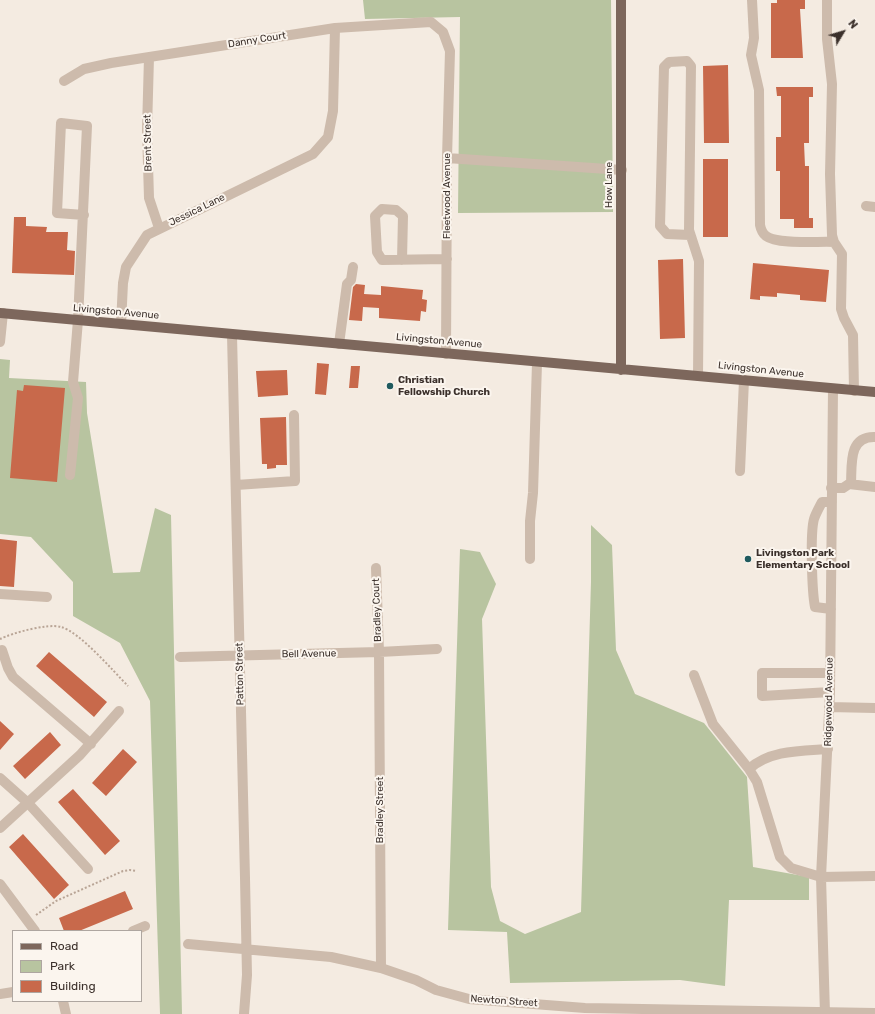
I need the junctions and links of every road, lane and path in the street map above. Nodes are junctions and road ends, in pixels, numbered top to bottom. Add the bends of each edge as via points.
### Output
1 (622, 0) edge
2 (752, 0) edge
3 (827, 0) edge
4 (335, 28) junction
5 (446, 40) joint
6 (149, 57) junction
7 (64, 80) dead end
8 (447, 158) junction
9 (622, 170) junction
10 (84, 215) junction
11 (159, 228) junction
12 (690, 235) junction
13 (834, 242) junction
14 (447, 259) junction
15 (402, 260) junction
16 (353, 267) dead end
17 (2, 313) edge
18 (78, 320) junction
19 (121, 324) junction
20 (232, 335) junction
21 (0, 342) edge
22 (339, 344) junction
23 (446, 354) junction
24 (537, 363) junction
25 (621, 370) junction
26 (698, 376) junction
27 (744, 380) junction
28 (832, 389) junction
29 (854, 391) junction
30 (875, 392) edge
31 (294, 414) dead end
32 (872, 437) edge
33 (740, 471) dead end
34 (70, 475) dead end
35 (831, 483) junction
36 (236, 484) junction
37 (850, 484) junction
38 (875, 487) edge
39 (832, 502) junction
40 (530, 559) dead end
41 (376, 568) dead end
42 (0, 594) edge
43 (47, 597) dead end
44 (831, 610) junction
45 (0, 639) edge
46 (437, 648) dead end
47 (2, 650) dead end
48 (379, 652) junction
49 (240, 656) junction
50 (180, 657) dead end
51 (829, 673) junction
52 (694, 675) dead end
53 (128, 686) dead end
54 (830, 692) junction
55 (829, 707) junction
56 (875, 708) edge
57 (119, 711) dead end
58 (91, 744) junction
59 (828, 749) junction
60 (750, 769) junction
61 (0, 778) edge
62 (28, 803) junction
63 (0, 828) edge
64 (88, 869) dead end
65 (136, 871) dead end
66 (821, 876) junction
67 (875, 876) edge
68 (0, 884) edge
69 (28, 921) junction
70 (145, 926) dead end
71 (34, 930) edge
72 (135, 930) edge
73 (188, 944) dead end
74 (246, 948) junction
75 (381, 968) junction
76 (12, 992) edge
77 (0, 994) edge
78 (63, 1002) edge
79 (584, 1011) edge
80 (718, 1012) edge
81 (824, 1013) edge
82 (875, 1013) edge
83 (66, 1014) edge
84 (244, 1014) edge

1 - 9 main road, How Lane
2 - 13 street via 754,38 751,55 759,90 762,231 766,236 776,240
3 - 13 street via 826,39 832,80 830,174
4 - 5 street, Danny Court via 431,22 443,32
4 - 6 street, Danny Court
4 - 11 street, Jessica Lane via 334,111 328,137 313,154
5 - 8 street, Fleetwood Avenue via 450,51
6 - 7 street, Danny Court via 84,69
6 - 11 street, Brent Street via 146,130 149,198
8 - 9 street
8 - 14 street, Fleetwood Avenue
9 - 25 main road, How Lane
10 - 10 street via 87,126 61,123 57,213
10 - 18 street
11 - 19 street, Jessica Lane via 147,235 126,267
12 - 12 street via 691,66 687,61 669,62 664,67 660,226 667,234
12 - 26 street via 700,261
13 - 29 street via 842,254 841,308 854,335
14 - 15 street
14 - 23 street, Fleetwood Avenue
15 - 15 street via 402,216 396,210 382,209 375,216 377,252 382,260
16 - 22 street via 351,280 347,284
17 - 18 main road, Livingston Avenue
17 - 21 street
18 - 19 main road, Livingston Avenue
18 - 34 street via 73,382 78,398
19 - 20 main road, Livingston Avenue
20 - 22 main road, Livingston Avenue
20 - 36 street, Patton Street
22 - 23 main road, Livingston Avenue
23 - 24 main road, Livingston Avenue
24 - 25 main road, Livingston Avenue
24 - 40 street
25 - 26 main road, Livingston Avenue
26 - 27 main road, Livingston Avenue
27 - 28 main road, Livingston Avenue
27 - 33 street
28 - 29 main road, Livingston Avenue
28 - 35 street, Ridgewood Avenue
29 - 30 main road, Livingston Avenue
31 - 36 street via 295,481
32 - 37 street via 859,441 854,447
35 - 37 street via 843,488
35 - 39 street, Ridgewood Avenue
36 - 49 street, Patton Street
37 - 38 street
39 - 44 street, Ridgewood Avenue
39 - 44 street via 822,502 814,520 812,556 812,595 815,607
41 - 48 street, Bradley Court
42 - 43 street
44 - 51 street, Ridgewood Avenue
45 - 53 path via 45,627 61,627 85,643
46 - 48 street, Bell Avenue
47 - 58 street via 13,677
48 - 49 street, Bell Avenue
48 - 75 street, Bradley Street
49 - 50 street, Bell Avenue
49 - 74 street, Patton Street
51 - 54 street, Ridgewood Avenue
51 - 54 street via 762,673 762,696
52 - 60 street via 713,724
54 - 55 street, Ridgewood Avenue
55 - 56 street
55 - 59 street, Ridgewood Avenue
57 - 58 street
58 - 62 street
59 - 60 street via 770,755 758,760
59 - 66 street, Ridgewood Avenue
60 - 66 street via 757,782 780,856 791,868
61 - 62 street
62 - 63 street
62 - 64 street
65 - 69 path via 124,871 56,901
66 - 67 street
66 - 81 street, Ridgewood Avenue
68 - 69 street
69 - 71 street
70 - 72 street
73 - 74 street, Newton Street
74 - 75 street, Newton Street via 331,956
74 - 84 street, Patton Street
75 - 79 street, Newton Street via 436,990 469,999
76 - 77 street
78 - 83 street
79 - 80 street, Newton Street
80 - 81 street, Newton Street
81 - 82 street, Newton Street

